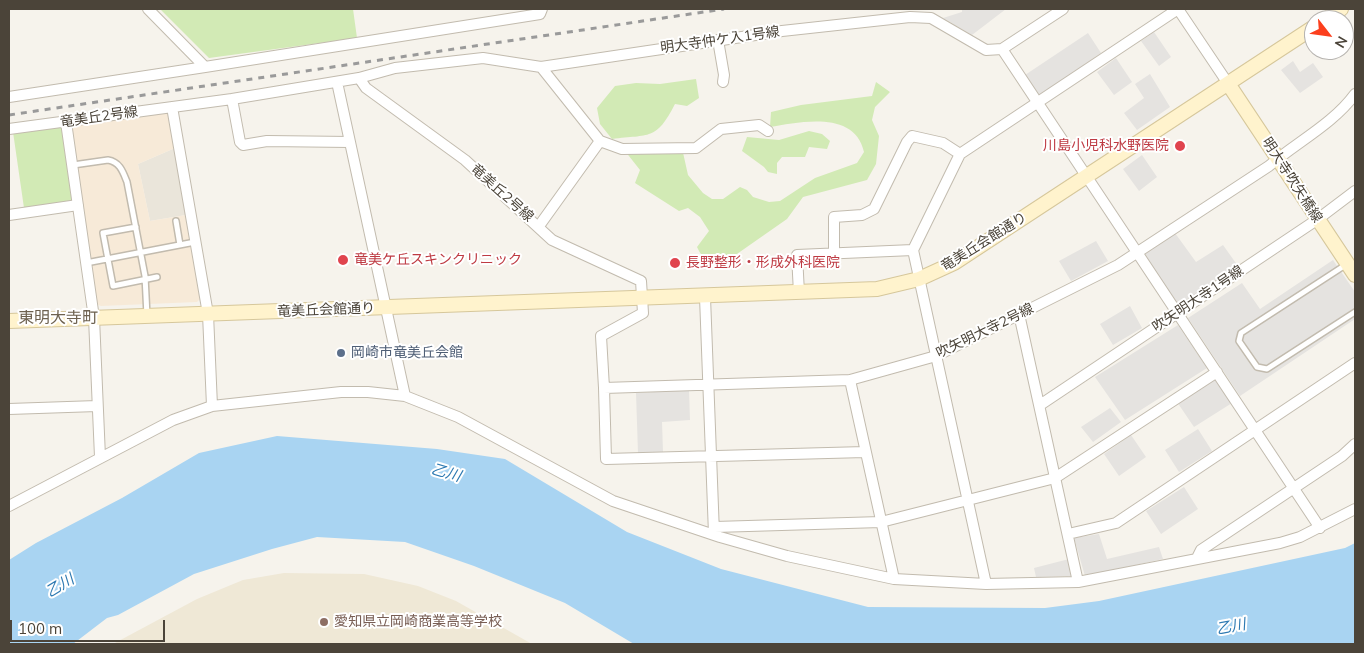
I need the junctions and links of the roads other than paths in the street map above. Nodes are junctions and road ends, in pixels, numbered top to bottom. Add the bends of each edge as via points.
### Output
1 (148, 9) edge
2 (542, 9) edge
3 (1063, 9) edge
4 (1178, 9) edge
5 (1304, 34) edge
6 (718, 40) junction
7 (1002, 49) junction
8 (541, 67) junction
9 (205, 68) junction
10 (359, 78) junction
11 (338, 82) junction
12 (723, 82) dead end
13 (1229, 85) junction
14 (1355, 94) edge
15 (9, 97) edge
16 (232, 99) junction
17 (1038, 102) junction
18 (172, 107) junction
19 (66, 122) junction
20 (9, 129) edge
21 (768, 131) dead end
22 (600, 141) junction
23 (350, 142) junction
24 (960, 154) junction
25 (1278, 159) junction
26 (72, 165) junction
27 (1087, 176) junction
28 (1355, 191) edge
29 (78, 205) junction
30 (9, 215) edge
31 (1318, 219) junction
32 (176, 221) dead end
33 (539, 226) junction
34 (136, 228) junction
35 (195, 242) junction
36 (180, 245) junction
37 (913, 250) junction
38 (141, 252) junction
39 (1136, 252) junction
40 (834, 254) junction
41 (108, 259) junction
42 (86, 263) junction
43 (1351, 269) edge
44 (157, 277) dead end
45 (145, 279) junction
46 (919, 279) junction
47 (799, 293) junction
48 (705, 297) junction
49 (642, 298) junction
50 (386, 308) junction
51 (1177, 312) junction
52 (1355, 312) edge
53 (208, 314) junction
54 (1019, 314) junction
55 (147, 316) junction
56 (94, 318) junction
57 (9, 321) edge
58 (936, 356) junction
59 (1355, 363) edge
60 (1217, 372) junction
61 (850, 380) junction
62 (708, 384) junction
63 (604, 388) junction
64 (405, 396) junction
65 (1040, 405) junction
66 (97, 406) junction
67 (212, 406) junction
68 (9, 409) edge
69 (1256, 429) junction
70 (1355, 444) edge
71 (865, 452) junction
72 (710, 456) junction
73 (100, 457) junction
74 (1055, 478) junction
75 (1294, 489) junction
76 (969, 500) junction
77 (9, 506) edge
78 (1355, 509) edge
79 (881, 522) junction
80 (1320, 528) junction
81 (714, 531) junction
82 (1068, 534) junction
83 (1197, 558) junction
84 (894, 579) junction
85 (1078, 582) junction
86 (986, 584) junction

1 - 9 street
2 - 9 street via 540,14
3 - 7 street
4 - 13 street
4 - 17 street
5 - 13 street, 竜美丘会館通り
6 - 7 street, 明大寺仲ケ入1号線 via 782,30 921,17 931,18 986,50
6 - 8 street, 明大寺仲ケ入1号線
6 - 12 street
7 - 17 street
8 - 10 street, 明大寺仲ケ入1号線 via 483,58 395,68
8 - 22 street
9 - 15 street
10 - 11 street, 明大寺仲ケ入1号線
10 - 33 street, 竜美丘2号線 via 366,88 465,160
11 - 16 street, 竜美丘2号線
11 - 23 street
13 - 25 street, 明大寺吹矢橋線
13 - 27 street, 竜美丘会館通り
14 - 25 street, 吹矢明大寺2号線 via 1328,122
16 - 18 street, 竜美丘2号線
16 - 23 street via 243,144 268,141
17 - 24 street
17 - 27 street
18 - 19 street, 竜美丘2号線
18 - 35 street
19 - 20 street, 竜美丘2号線
19 - 26 street
21 - 22 street via 759,125 721,129 696,148 622,148
22 - 33 street
23 - 50 street
24 - 37 street
24 - 40 street via 943,143 912,136 874,209 862,215 834,218
25 - 31 street, 明大寺吹矢橋線
25 - 39 street, 吹矢明大寺2号線
26 - 29 street
26 - 34 lane via 108,160 119,166 128,182
27 - 39 street
27 - 46 street, 竜美丘会館通り via 954,263
28 - 31 street, 吹矢明大寺1号線
29 - 30 street
29 - 42 street
31 - 43 street, 明大寺吹矢橋線
31 - 51 street, 吹矢明大寺1号線
32 - 36 lane
33 - 49 street, 竜美丘2号線 via 552,240 641,281
34 - 38 lane
34 - 41 lane via 103,233
35 - 36 lane
35 - 53 street
36 - 38 lane
37 - 40 street
37 - 46 street
38 - 41 lane
38 - 45 lane
39 - 51 street
39 - 54 street, 吹矢明大寺2号線 via 1118,266
40 - 47 street via 797,255
41 - 42 lane
41 - 45 lane via 113,286
42 - 56 street
43 - 52 lane via 1241,333 1239,341 1257,367 1267,369
44 - 45 lane
45 - 55 lane
46 - 47 street, 竜美丘会館通り via 877,289
46 - 58 street
47 - 48 street, 竜美丘会館通り
48 - 49 street, 竜美丘会館通り
48 - 62 street
49 - 50 street, 竜美丘会館通り
49 - 63 street via 643,313 601,336
50 - 53 street, 竜美丘会館通り
50 - 64 street
51 - 60 street
51 - 65 street, 吹矢明大寺1号線
53 - 55 street, 竜美丘会館通り
53 - 67 street
54 - 58 street, 吹矢明大寺2号線
54 - 65 street
55 - 56 street, 竜美丘会館通り
56 - 57 street, 竜美丘会館通り
56 - 66 street
58 - 61 street, 吹矢明大寺2号線
58 - 76 street
59 - 69 street
60 - 69 street
60 - 74 street
61 - 62 street, 吹矢明大寺2号線
61 - 71 street
62 - 63 street, 吹矢明大寺2号線
62 - 72 street
63 - 72 street via 606,459
64 - 67 street via 341,392
64 - 81 street via 458,417 613,501
65 - 74 street
66 - 68 street
66 - 73 street
67 - 73 street via 172,420
69 - 75 street
69 - 82 street via 1116,523
70 - 75 street
71 - 72 street
71 - 79 street
72 - 81 street
73 - 77 street
74 - 76 street
74 - 82 street
75 - 80 street
75 - 83 street via 1201,550
76 - 79 street
76 - 86 street
78 - 80 street
79 - 81 street
79 - 84 street
80 - 83 street via 1280,543
81 - 84 street via 795,558
82 - 85 street
83 - 85 street
84 - 86 street
85 - 86 street

